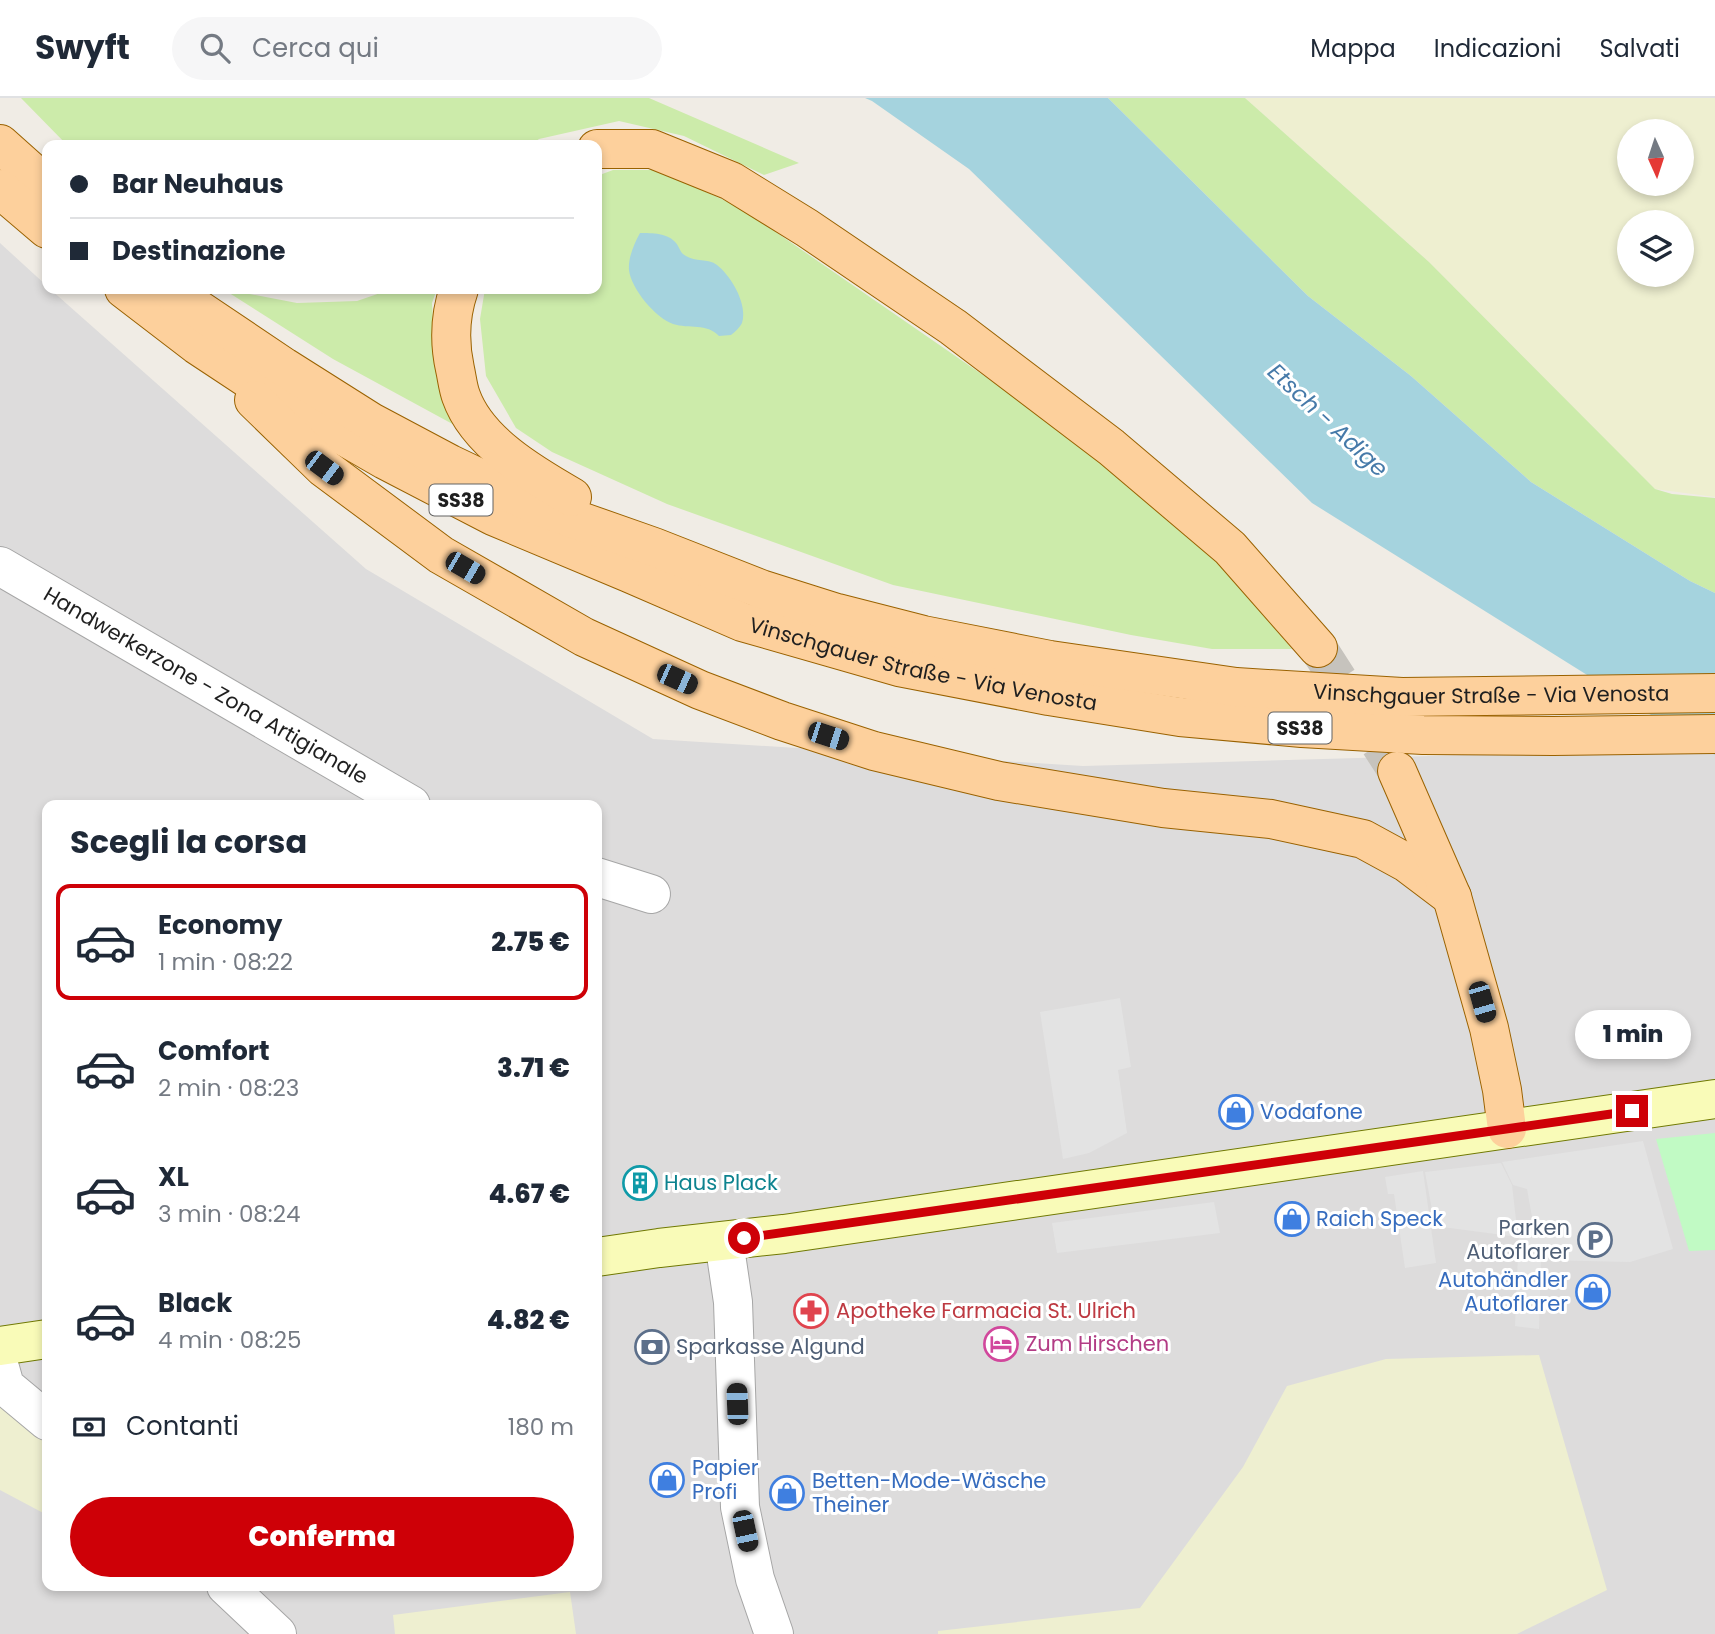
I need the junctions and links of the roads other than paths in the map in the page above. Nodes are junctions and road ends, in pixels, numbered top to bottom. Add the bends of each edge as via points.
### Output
1 (0, 133) edge
2 (0, 144) edge
3 (602, 149) edge
4 (42, 163) edge
5 (42, 182) edge
6 (0, 189) edge
7 (42, 225) edge
8 (131, 294) edge
9 (177, 294) edge
10 (457, 294) edge
11 (197, 345) junction
12 (654, 547) junction
13 (0, 566) edge
14 (1318, 648) tunnel mouth
15 (1715, 693) edge
16 (1715, 734) edge
17 (1397, 771) tunnel mouth
18 (402, 800) edge
19 (602, 879) edge
20 (650, 894) dead end
21 (1452, 897) junction
22 (1715, 1099) edge
23 (1507, 1129) junction
24 (724, 1241) junction
25 (602, 1257) edge
26 (42, 1340) edge
27 (0, 1346) edge
28 (0, 1368) edge
29 (42, 1417) edge
30 (231, 1591) edge
31 (277, 1634) edge
32 (774, 1634) edge

1 - 4 main road
2 - 5 main road
3 - 14 main road via 652,149 731,181 953,327 1111,447 1230,548
6 - 7 main road
8 - 11 main road, SS38
9 - 12 main road, SS38 via 371,422 450,464 540,507
10 - 12 main road via 451,353 461,397 475,422 528,472
11 - 16 main road, Vinschgauer Straße - Via Venosta / SS38 via 374,454 493,516 742,622 899,667 1180,717 1302,728 1396,734
11 - 21 main road via 324,468 441,555 584,637 700,690 874,751 999,781 1163,808 1271,819 1363,839 1407,863
12 - 15 main road, Vinschgauer Straße - Via Venosta / SS38 via 761,589 923,635 1050,660 1236,687 1402,696
13 - 18 street, Handwerkerzone - Zona Artigianale
17 - 21 main road
19 - 20 street
21 - 23 main road via 1489,1028
22 - 23 main road
23 - 24 main road
24 - 25 main road
24 - 32 street via 733,1302 740,1507 755,1579
26 - 27 main road
28 - 29 street via 5,1386
30 - 31 street

